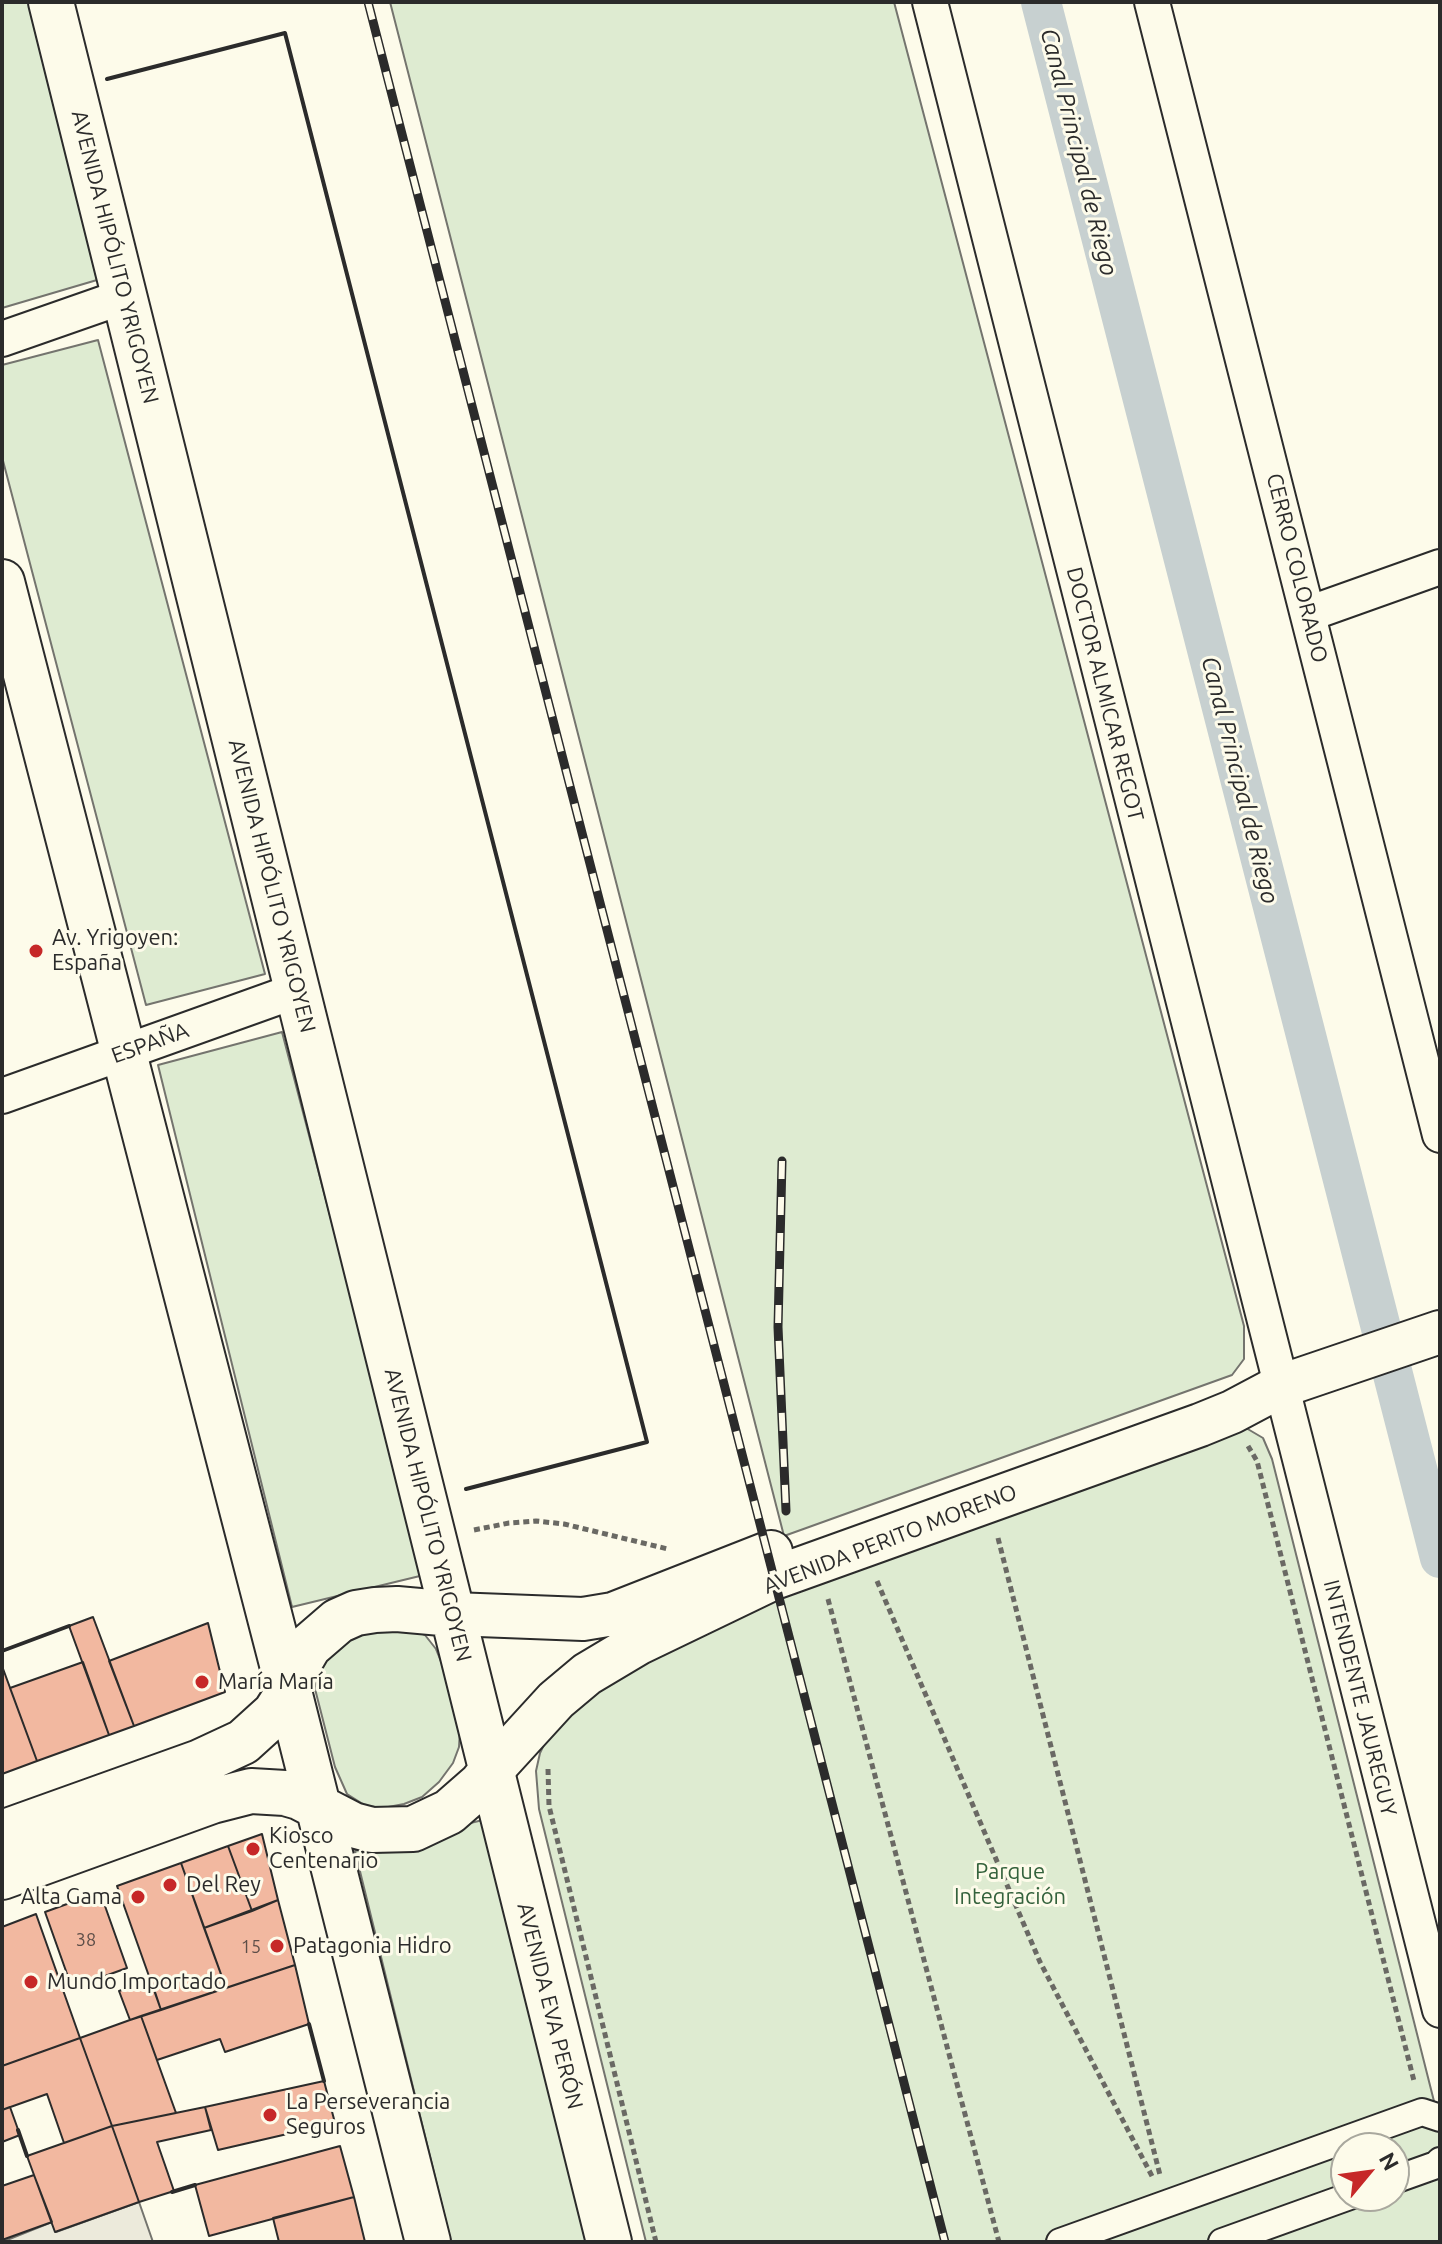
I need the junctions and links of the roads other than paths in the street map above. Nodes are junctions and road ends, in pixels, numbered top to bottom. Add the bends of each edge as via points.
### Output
1 (51, 2) edge
2 (930, 2) edge
3 (1152, 2) edge
4 (125, 296) junction
5 (2, 339) edge
6 (1440, 567) edge
7 (2, 582) edge
8 (1308, 614) junction
9 (298, 990) junction
10 (124, 1053) junction
11 (2, 1096) edge
12 (1440, 1135) edge
13 (1440, 1332) edge
14 (1281, 1386) junction
15 (453, 1614) junction
16 (289, 1691) junction
17 (492, 1770) junction
18 (317, 1805) junction
19 (2, 1833) edge
20 (2, 1877) edge
21 (1440, 2010) edge
22 (1431, 2115) edge
23 (1440, 2161) edge
24 (1410, 2174) edge
25 (1330, 2203) edge
26 (428, 2242) edge
27 (609, 2242) edge
28 (1060, 2242) edge
29 (1222, 2242) edge

1 - 4 main road, AVENIDA HIPÓLITO YRIGOYEN
2 - 14 street, DOCTOR ALMICAR REGOT
3 - 8 street, CERRO COLORADO
4 - 5 street
4 - 9 main road, AVENIDA HIPÓLITO YRIGOYEN
6 - 8 street
7 - 10 main road
8 - 12 street, CERRO COLORADO
9 - 10 street, ESPAÑA
9 - 15 main road, AVENIDA HIPÓLITO YRIGOYEN
10 - 11 street, ESPAÑA
10 - 16 main road
13 - 14 street, AVENIDA PERITO MORENO
14 - 15 street, AVENIDA PERITO MORENO via 1195,1400 630,1609 583,1619
14 - 17 street, AVENIDA PERITO MORENO via 1208,1422 774,1578 639,1643 556,1700
14 - 21 street, INTENDENTE JAUREGUY
15 - 16 main road via 375,1610 338,1621 309,1646
15 - 17 main road, AVENIDA HIPÓLITO YRIGOYEN
16 - 18 main road
16 - 19 main road via 261,1727 223,1752
17 - 18 main road via 449,1812 413,1829 372,1830
17 - 27 main road, AVENIDA EVA PERÓN
18 - 20 main road via 285,1793 251,1791
18 - 26 main road
22 - 28 street
23 - 24 street
25 - 29 street

